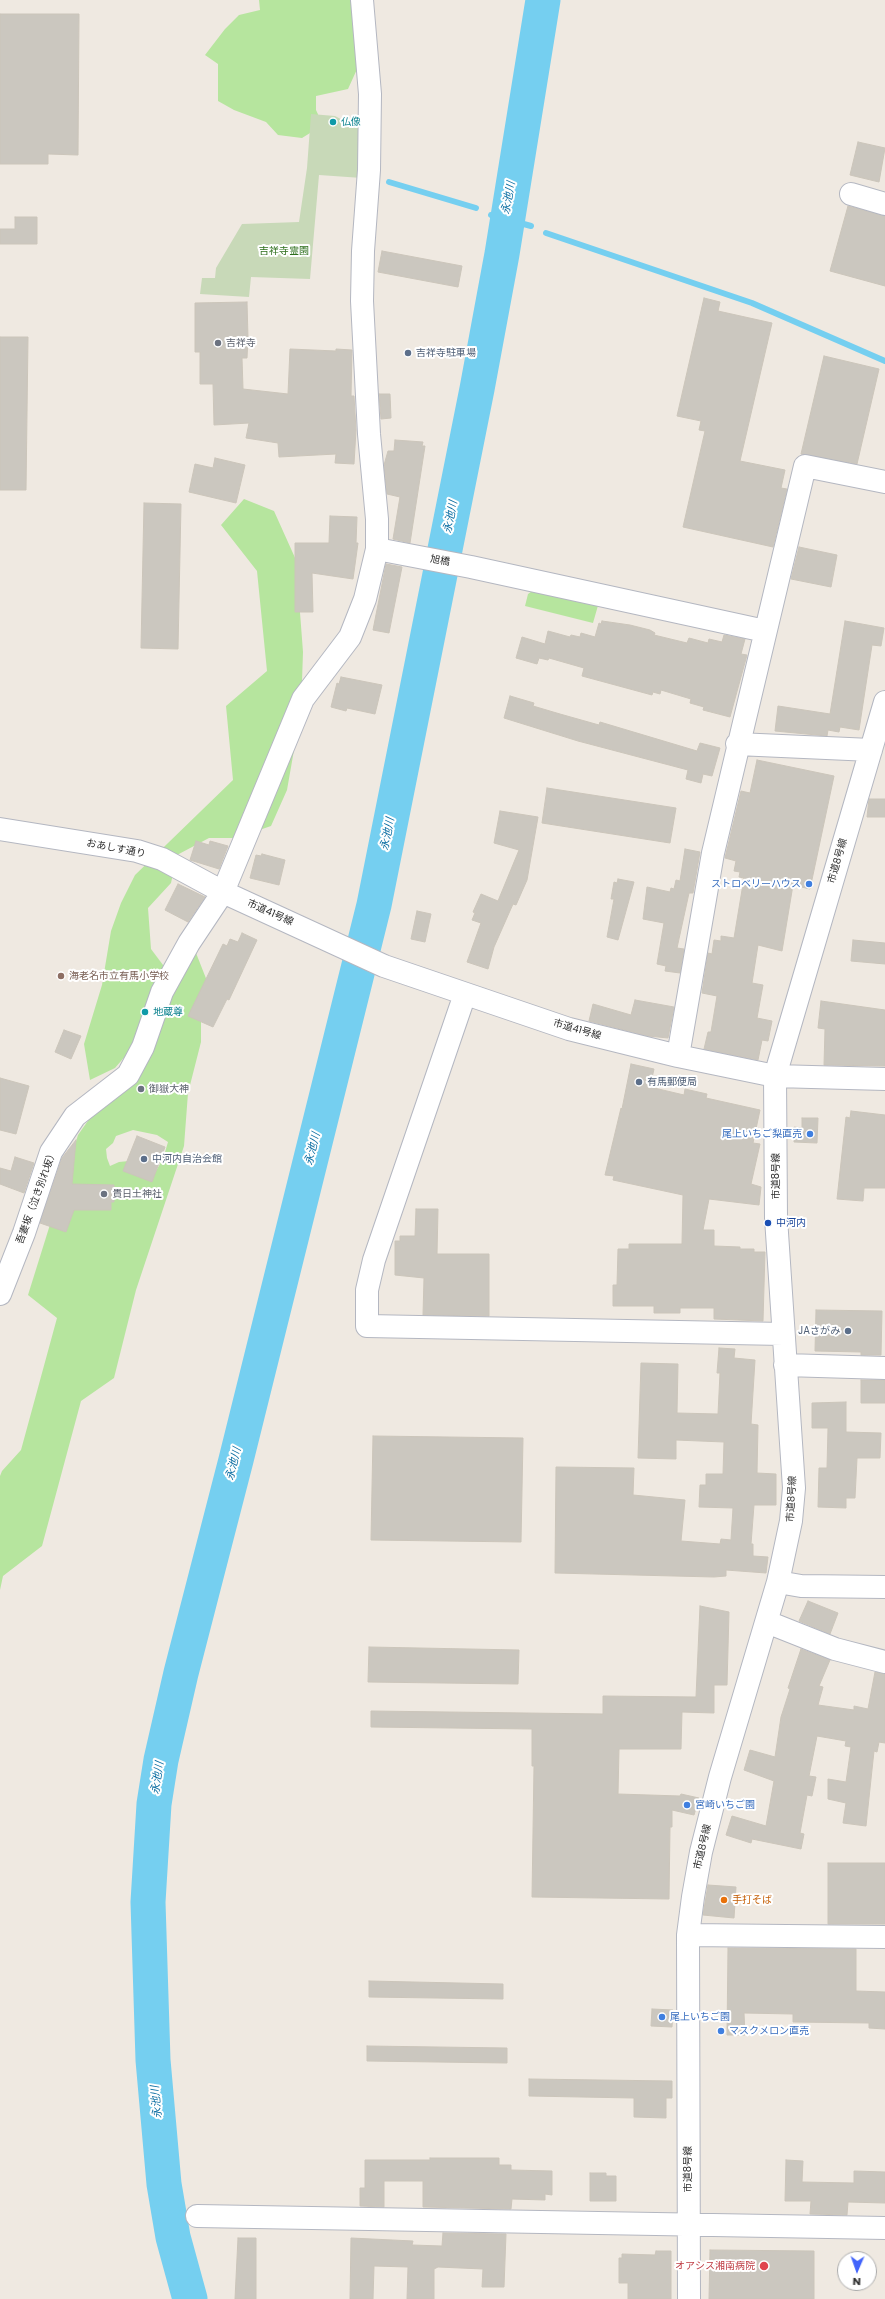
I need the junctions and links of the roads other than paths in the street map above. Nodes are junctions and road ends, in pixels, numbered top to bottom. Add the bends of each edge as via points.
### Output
1 (362, 0) edge
2 (851, 194) dead end
3 (885, 204) edge
4 (885, 482) edge
5 (378, 550) junction
6 (765, 631) junction
7 (885, 702) edge
8 (737, 744) junction
9 (871, 750) junction
10 (0, 829) edge
11 (223, 892) junction
12 (465, 994) junction
13 (678, 1056) junction
14 (775, 1076) junction
15 (885, 1079) edge
16 (5, 1268) edge
17 (0, 1294) edge
18 (783, 1334) junction
19 (785, 1365) junction
20 (885, 1368) edge
21 (778, 1582) junction
22 (885, 1587) edge
23 (767, 1622) junction
24 (885, 1662) edge
25 (688, 1935) junction
26 (885, 1937) edge
27 (197, 2216) dead end
28 (689, 2226) junction
29 (885, 2228) edge
30 (689, 2299) edge

1 - 5 street, 吾妻坂（泣き別れ坂） via 370,101 362,301
2 - 3 street
4 - 6 street via 805,466
5 - 6 street, 旭橋 via 462,565
5 - 11 street, 吾妻坂（泣き別れ坂） via 365,599 350,637 303,699
6 - 8 street
7 - 9 street, 市道8号線
8 - 9 street
8 - 13 street via 713,853
9 - 14 street, 市道8号線
10 - 11 street, おあしす通り via 137,851 162,859
11 - 12 street, 市道41号線 via 384,966
11 - 16 street, 吾妻坂（泣き別れ坂） via 189,943 162,992 143,1047 128,1075 75,1116 51,1152 24,1233
12 - 13 street, 市道41号線 via 569,1029
12 - 18 street via 374,1260 367,1290 367,1326
13 - 14 street, 市道41号線
14 - 15 street, 市道41号線
14 - 18 street, 市道8号線 via 776,1218
16 - 17 street, 吾妻坂（泣き別れ坂）
18 - 19 street, 市道8号線
19 - 20 street
19 - 21 street, 市道8号線 via 794,1488 791,1521
21 - 22 street via 801,1586
21 - 23 street, 市道8号線
23 - 24 street via 835,1649
23 - 25 street, 市道8号線 via 720,1777 701,1852
25 - 26 street
25 - 28 street, 市道8号線
27 - 28 street
28 - 29 street
28 - 30 street, 市道8号線

